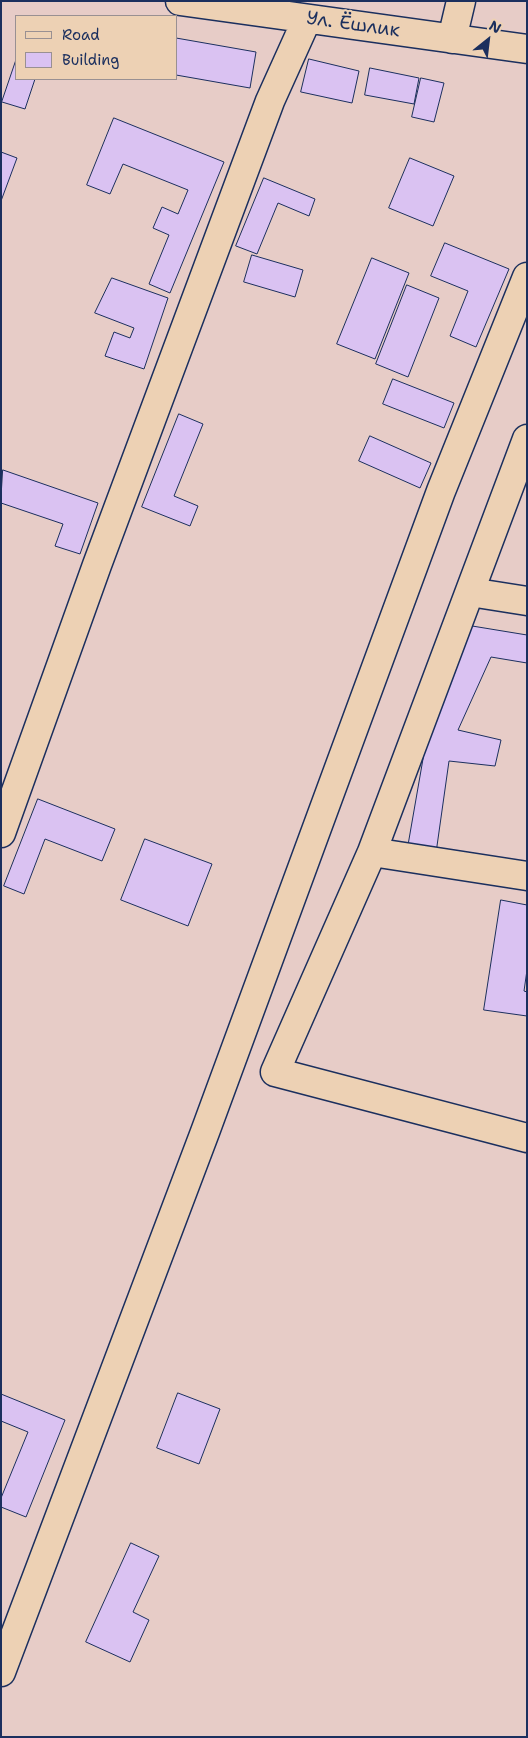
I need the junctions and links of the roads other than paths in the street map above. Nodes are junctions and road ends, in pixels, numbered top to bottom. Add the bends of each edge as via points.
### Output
1 (180, 1) edge
2 (461, 1) edge
3 (307, 19) junction
4 (452, 39) junction
5 (527, 49) edge
6 (527, 278) edge
7 (527, 440) edge
8 (470, 592) junction
9 (527, 601) edge
10 (1, 833) edge
11 (372, 852) junction
12 (527, 876) edge
13 (527, 1138) edge
14 (1, 1672) edge

1 - 3 street, Ул. Ёшлик
2 - 4 street
3 - 4 street, Ул. Ёшлик
3 - 10 street via 267,110 96,565
4 - 5 street, Ул. Ёшлик
6 - 14 street via 441,491 205,1132
7 - 8 street
8 - 9 street
8 - 11 street
11 - 12 street
11 - 13 street via 275,1072

